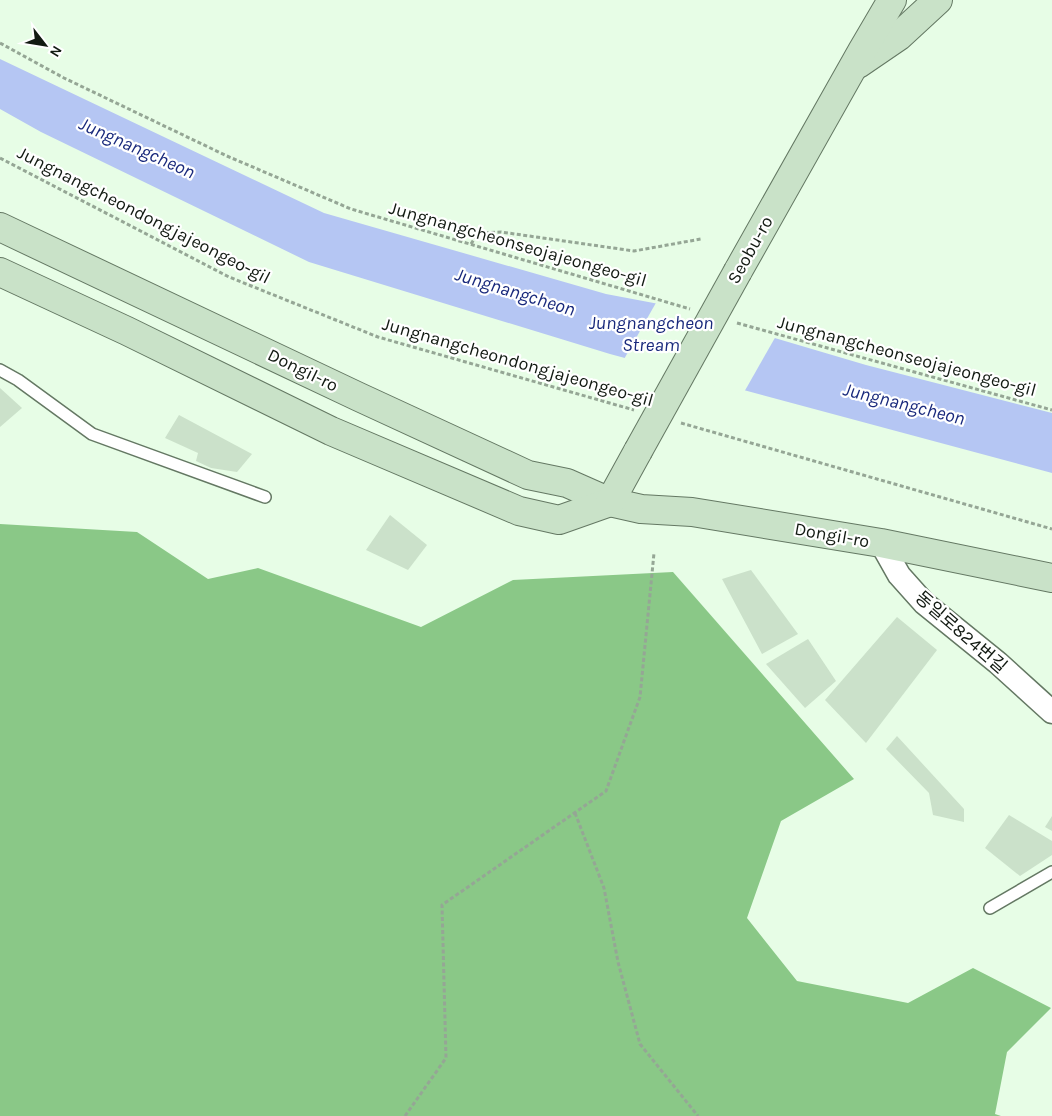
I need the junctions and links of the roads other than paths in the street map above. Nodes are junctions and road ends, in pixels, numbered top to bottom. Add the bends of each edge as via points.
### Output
1 (869, 0) edge
2 (892, 0) edge
3 (938, 0) edge
4 (853, 67) junction
5 (831, 106) junction
6 (0, 226) edge
7 (0, 272) edge
8 (0, 370) edge
9 (265, 497) dead end
10 (610, 502) junction
11 (881, 543) junction
12 (1052, 578) edge
13 (1052, 712) edge
14 (1052, 872) edge
15 (990, 908) dead end

1 - 5 street
2 - 4 street, Seobu-ro
3 - 4 street via 899,36
4 - 5 street, Seobu-ro
5 - 10 street, Seobu-ro, bridge
6 - 10 street, Dongil-ro via 519,471 568,483
7 - 10 street via 331,430 519,510 558,520
8 - 9 lane via 92,434
10 - 11 street, Dongil-ro
11 - 12 street, Dongil-ro
11 - 13 street, 동일로824번길 via 899,575 924,603
14 - 15 lane

